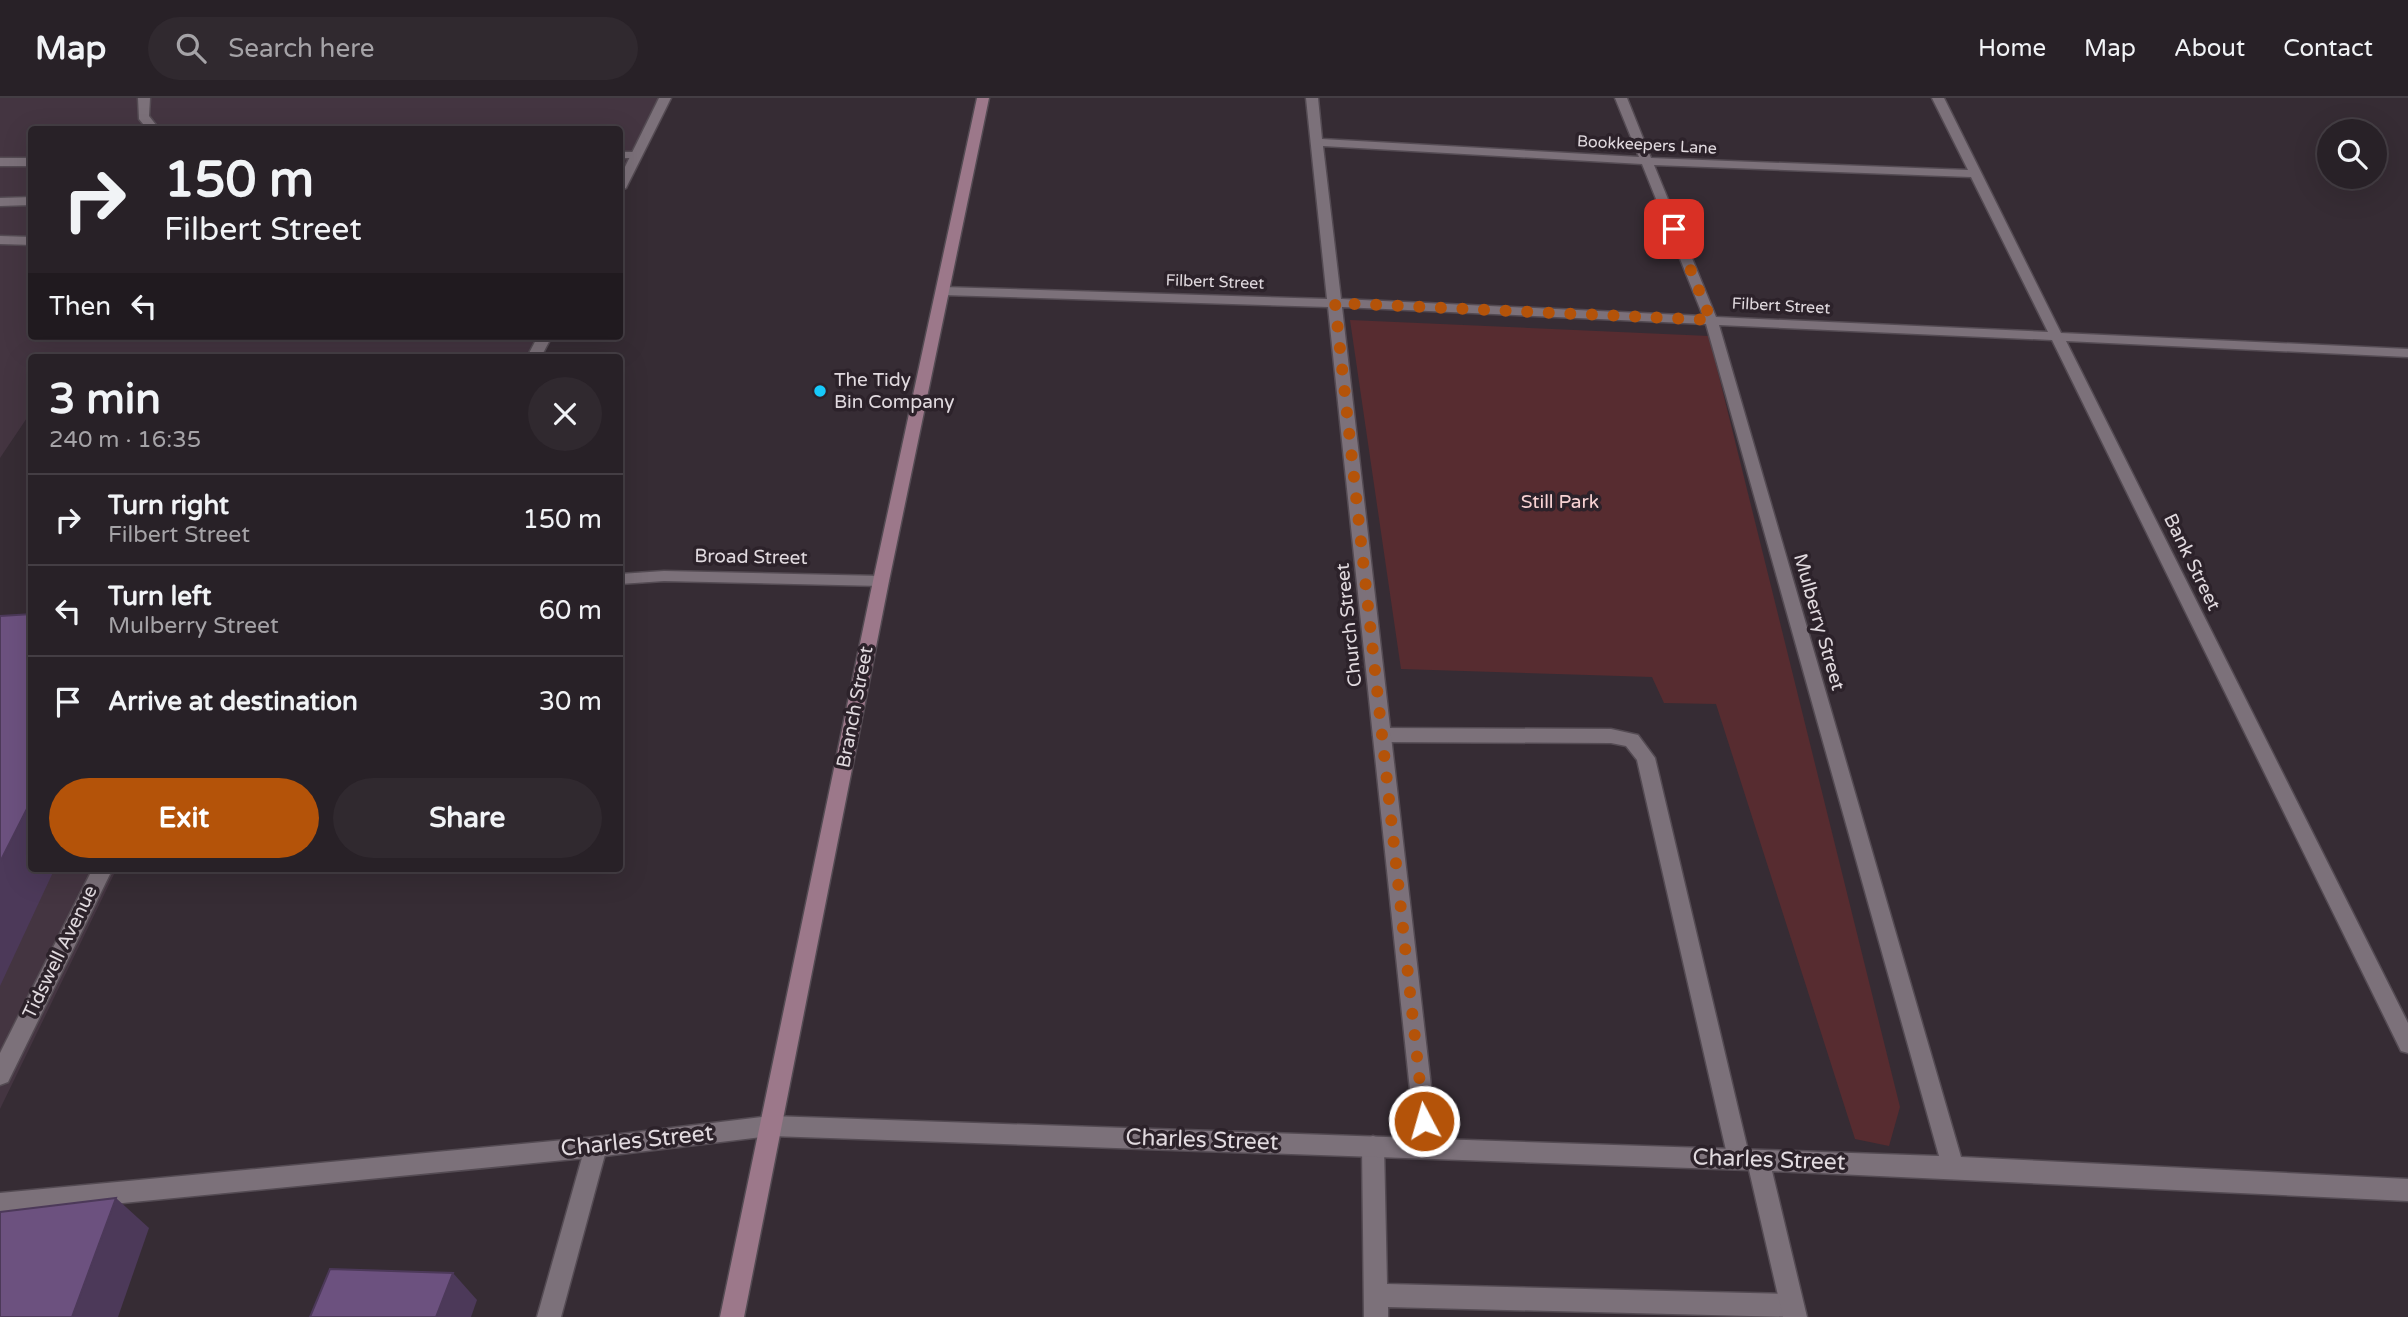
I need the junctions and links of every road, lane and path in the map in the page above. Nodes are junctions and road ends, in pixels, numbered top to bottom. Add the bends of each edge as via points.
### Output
1 (144, 98) edge
2 (665, 98) edge
3 (982, 98) edge
4 (1312, 98) edge
5 (1621, 98) edge
6 (1938, 98) edge
7 (151, 126) edge
8 (1317, 142) junction
9 (623, 155) edge
10 (636, 155) junction
11 (1647, 161) junction
12 (0, 162) edge
13 (28, 162) edge
14 (1976, 174) junction
15 (623, 182) edge
16 (28, 201) edge
17 (0, 202) edge
18 (0, 240) edge
19 (28, 241) edge
20 (943, 291) junction
21 (1335, 303) junction
22 (1711, 320) junction
23 (2056, 336) junction
24 (2408, 353) edge
25 (623, 579) edge
26 (881, 581) junction
27 (1382, 735) junction
28 (101, 872) edge
29 (2408, 1044) edge
30 (0, 1074) edge
31 (771, 1126) junction
32 (1373, 1146) junction
33 (596, 1147) junction
34 (1427, 1148) junction
35 (1748, 1160) junction
36 (1954, 1167) junction
37 (2408, 1190) edge
38 (0, 1204) edge
39 (1376, 1306) edge
40 (1793, 1312) edge
41 (549, 1317) edge
42 (732, 1317) edge

1 - 7 street via 143,117
2 - 10 street
3 - 20 street, Branch Street
4 - 8 street, Church Street
5 - 11 street, Mulberry Street
6 - 14 street, Bank Street
8 - 11 street, Bookkeepers Lane
8 - 21 street, Church Street
9 - 10 street
10 - 15 street
11 - 14 street, Bookkeepers Lane
11 - 22 street, Mulberry Street
12 - 13 street
14 - 23 street, Bank Street
16 - 17 street
18 - 19 street
20 - 21 street, Filbert Street
20 - 26 street, Branch Street
21 - 22 street, Filbert Street
21 - 27 street, Church Street
22 - 23 street, Filbert Street
22 - 36 street, Mulberry Street
23 - 24 street, Filbert Street
23 - 29 street, Bank Street
25 - 26 street, Broad Street
26 - 31 street, Branch Street
27 - 34 street, Church Street
27 - 35 street via 1611,736 1632,740 1646,758
28 - 30 street, Tidswell Avenue
31 - 32 street, Charles Street
31 - 33 street, Charles Street
31 - 42 street, Branch Street
32 - 34 street, Charles Street
32 - 39 street
33 - 38 street, Charles Street
33 - 41 street
34 - 35 street, Charles Street
35 - 36 street, Charles Street
35 - 40 street
36 - 37 street, Charles Street
39 - 40 street

